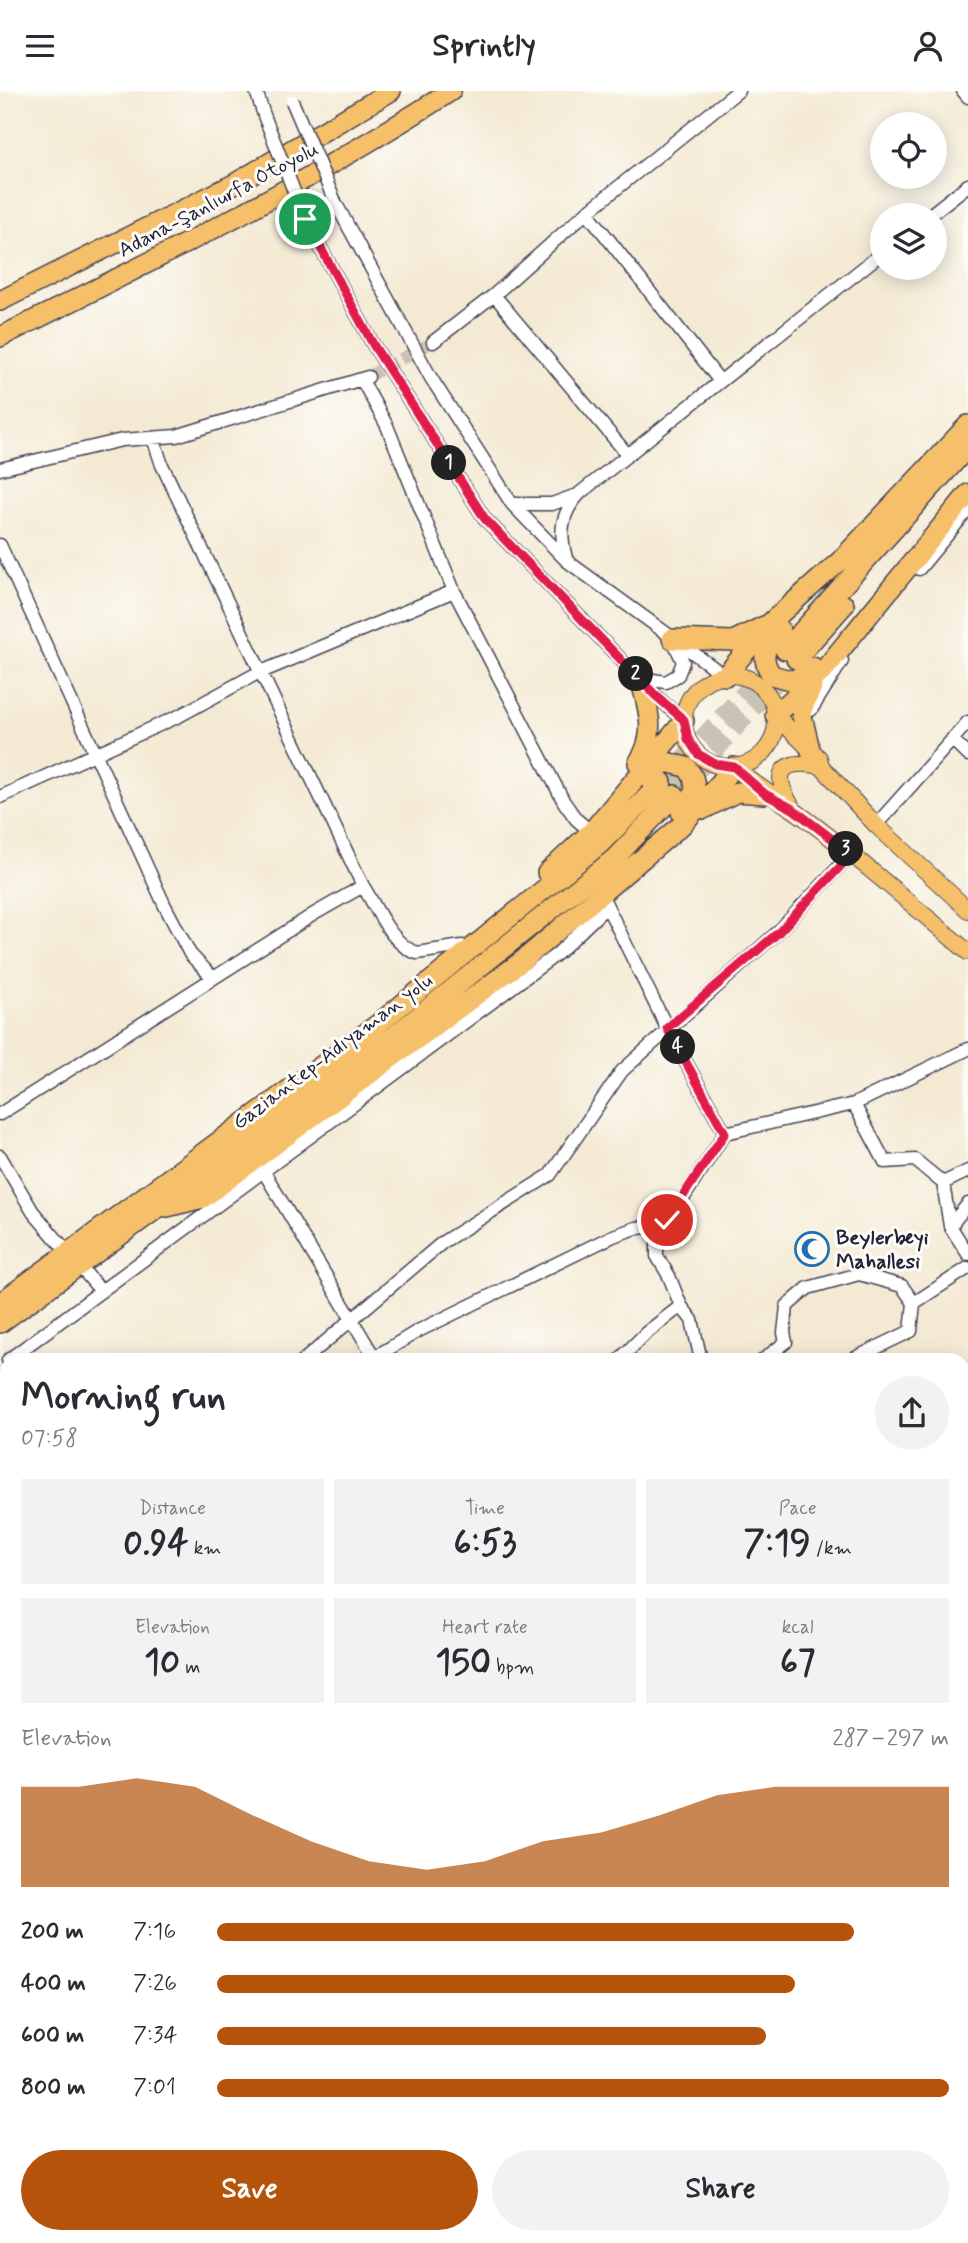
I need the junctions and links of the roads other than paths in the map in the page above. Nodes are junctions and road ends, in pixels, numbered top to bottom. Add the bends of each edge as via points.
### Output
1 (256, 91) edge
2 (391, 91) edge
3 (452, 91) edge
4 (738, 91) edge
5 (963, 91) edge
6 (291, 96) edge
7 (968, 97) edge
8 (968, 185) edge
9 (945, 203) edge
10 (587, 212) junction
11 (870, 262) edge
12 (494, 295) junction
13 (0, 302) edge
14 (0, 337) edge
15 (433, 342) tunnel mouth
16 (719, 380) junction
17 (968, 425) edge
18 (153, 438) junction
19 (968, 447) edge
20 (626, 454) junction
21 (968, 466) edge
22 (0, 469) edge
23 (580, 493) junction
24 (968, 494) edge
25 (512, 503) junction
26 (968, 510) edge
27 (0, 545) edge
28 (567, 561) junction
29 (840, 561) junction
30 (454, 591) junction
31 (881, 597) junction
32 (771, 622) junction
33 (672, 639) junction
34 (824, 670) junction
35 (261, 672) junction
36 (725, 676) junction
37 (640, 678) junction
38 (775, 715) junction
39 (684, 720) junction
40 (968, 722) edge
41 (803, 729) junction
42 (952, 739) junction
43 (810, 749) junction
44 (98, 754) junction
45 (968, 755) edge
46 (821, 766) junction
47 (734, 767) junction
48 (765, 794) junction
49 (0, 797) edge
50 (793, 809) junction
51 (603, 816) junction
52 (683, 824) junction
53 (876, 825) junction
54 (591, 832) junction
55 (852, 854) junction
56 (623, 874) junction
57 (363, 886) junction
58 (604, 900) junction
59 (968, 910) edge
60 (462, 946) junction
61 (968, 952) edge
62 (213, 978) junction
63 (667, 1028) junction
64 (968, 1049) edge
65 (854, 1104) junction
66 (0, 1114) edge
67 (725, 1133) junction
68 (0, 1156) edge
69 (968, 1171) edge
70 (264, 1172) junction
71 (943, 1183) junction
72 (138, 1203) junction
73 (968, 1204) edge
74 (156, 1210) junction
75 (664, 1226) junction
76 (950, 1226) junction
77 (968, 1254) edge
78 (72, 1260) junction
79 (968, 1268) edge
80 (101, 1291) junction
81 (0, 1303) edge
82 (914, 1303) junction
83 (681, 1306) junction
84 (354, 1320) junction
85 (0, 1323) edge
86 (17, 1353) edge
87 (313, 1353) edge
88 (373, 1353) edge
89 (386, 1353) edge
90 (627, 1353) edge
91 (699, 1353) edge
92 (772, 1353) edge
93 (865, 1353) edge

1 - 37 street, bridge via 305,219 374,346 485,519
2 - 13 highway, Adana-Şanlıurfa Otoyolu via 234,184
3 - 14 highway, Adana-Şanlıurfa Otoyolu via 249,211
4 - 10 street
5 - 7 street
6 - 25 street, bridge via 336,204 431,378
8 - 9 street
10 - 12 street
10 - 16 street
11 - 16 street
12 - 15 street
12 - 20 street
16 - 20 street
17 - 29 highway
18 - 22 street via 122,440
18 - 30 street via 176,436 366,378
18 - 35 street
19 - 21 highway via 790,655
20 - 23 street
23 - 25 street via 552,504
23 - 28 street via 568,505 560,533
24 - 31 highway
25 - 28 street
26 - 41 street via 839,666
27 - 44 street
28 - 33 street
29 - 31 highway via 767,645 764,661 772,675 793,681 806,675
29 - 32 highway
30 - 35 street
30 - 54 street via 565,802
31 - 34 highway
32 - 33 highway via 733,641
32 - 36 highway
33 - 36 street
33 - 37 street via 682,661 678,675 666,682
34 - 38 highway
34 - 41 highway via 803,702
35 - 44 street
35 - 57 street
36 - 38 main road via 744,678 761,688
36 - 39 main road via 696,690
37 - 39 street
37 - 51 highway via 652,731 647,750
38 - 43 main road
38 - 47 main road via 774,734 765,750 751,762
39 - 47 main road via 688,739 698,754 715,764
39 - 51 highway
40 - 42 street
41 - 43 highway
42 - 45 street
42 - 53 street
43 - 46 main road
44 - 49 street
44 - 62 street via 169,914 190,954
46 - 50 main road via 801,762 783,770 781,790
46 - 53 main road
47 - 48 main road
47 - 52 highway
48 - 50 main road
48 - 52 highway via 737,792
50 - 55 main road
51 - 54 highway
52 - 56 highway
53 - 59 main road
54 - 56 highway via 660,764 673,762 691,772 693,798
54 - 60 highway via 506,912
55 - 61 main road
55 - 63 street via 779,932
56 - 58 highway
57 - 60 street via 395,938 410,951
57 - 62 street
58 - 63 street
58 - 70 street via 556,954
58 - 74 highway via 203,1198
60 - 72 highway via 156,1177
62 - 66 street
63 - 67 street
63 - 84 street via 622,1072 550,1175 443,1242
64 - 65 street
65 - 67 street
65 - 71 street via 885,1162 915,1160
67 - 75 street
68 - 78 street via 33,1212
69 - 71 street
70 - 80 street
70 - 84 street
71 - 76 street
72 - 74 highway, Gaziantep-Adıyaman yolu via 367,1033 669,788 614,859 394,1036
72 - 78 highway, Gaziantep-Adıyaman yolu
73 - 76 street
74 - 78 highway, Gaziantep-Adıyaman yolu
75 - 83 street via 657,1239 657,1257
75 - 89 street via 612,1236 455,1312
76 - 77 street
78 - 80 street
78 - 81 highway, Gaziantep-Adıyaman yolu
78 - 85 highway, Gaziantep-Adıyaman yolu
79 - 82 street
80 - 86 street
82 - 92 street via 902,1286 859,1274 808,1287 787,1306 786,1342
82 - 93 street via 911,1331
83 - 90 street
83 - 91 street via 692,1320
84 - 87 street
84 - 88 street

